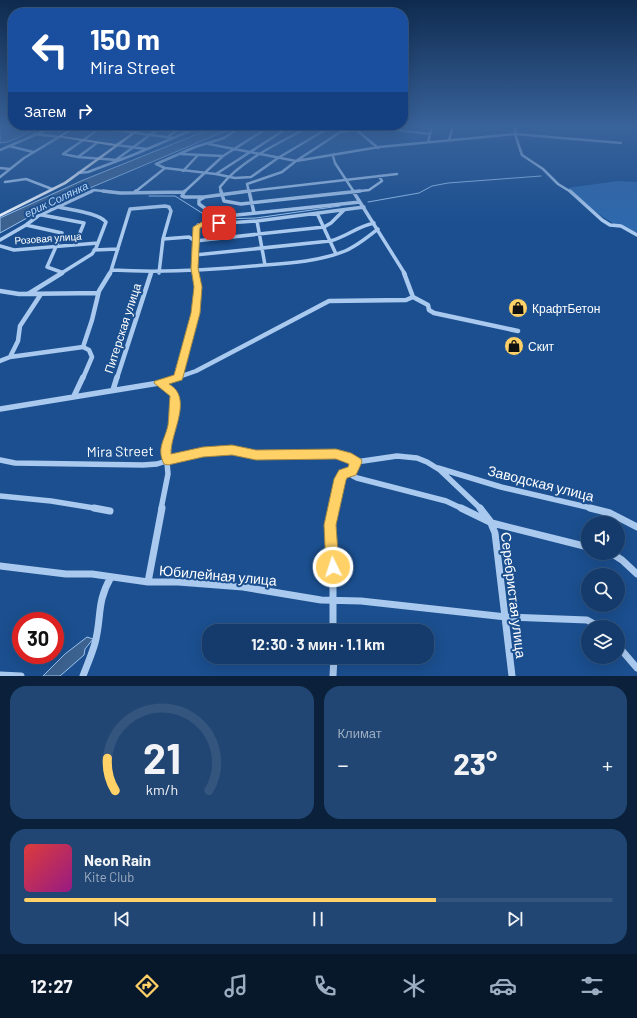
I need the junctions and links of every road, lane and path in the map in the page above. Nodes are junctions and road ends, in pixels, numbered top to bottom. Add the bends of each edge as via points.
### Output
1 (278, 158) edge
2 (24, 159) edge
3 (93, 159) edge
4 (98, 159) junction
5 (121, 159) edge
6 (169, 159) edge
7 (195, 159) edge
8 (220, 159) edge
9 (240, 159) edge
10 (257, 159) edge
11 (281, 159) edge
12 (300, 159) edge
13 (309, 159) edge
14 (333, 159) edge
15 (527, 159) edge
16 (117, 160) junction
17 (296, 161) junction
18 (0, 168) edge
19 (166, 168) junction
20 (10, 169) junction
21 (183, 171) junction
22 (78, 173) junction
23 (206, 173) junction
24 (216, 174) junction
25 (397, 174) dead end
26 (379, 176) junction
27 (0, 177) edge
28 (230, 177) junction
29 (346, 180) junction
30 (4, 182) dead end
31 (52, 189) junction
32 (248, 191) junction
33 (184, 192) junction
34 (354, 192) junction
35 (134, 193) junction
36 (221, 195) junction
37 (204, 197) junction
38 (251, 203) junction
39 (362, 204) junction
40 (59, 207) junction
41 (344, 210) junction
42 (317, 213) junction
43 (254, 214) junction
44 (42, 215) junction
45 (0, 216) edge
46 (257, 221) junction
47 (374, 223) junction
48 (26, 225) junction
49 (324, 227) junction
50 (378, 229) junction
51 (260, 235) junction
52 (637, 236) edge
53 (163, 239) junction
54 (0, 240) edge
55 (195, 241) junction
56 (330, 241) junction
57 (98, 243) junction
58 (75, 245) junction
59 (0, 246) edge
60 (55, 247) junction
61 (118, 249) junction
62 (263, 249) junction
63 (94, 250) junction
64 (336, 254) junction
65 (195, 255) junction
66 (265, 265) junction
67 (112, 270) junction
68 (196, 271) junction
69 (61, 272) junction
70 (159, 272) junction
71 (150, 273) junction
72 (0, 291) edge
73 (28, 294) junction
74 (41, 294) junction
75 (98, 294) junction
76 (413, 297) junction
77 (518, 331) dead end
78 (83, 347) junction
79 (10, 356) junction
80 (0, 361) edge
81 (178, 377) junction
82 (159, 383) junction
83 (113, 390) junction
84 (74, 396) junction
85 (0, 409) edge
86 (0, 460) edge
87 (168, 460) junction
88 (356, 462) junction
89 (437, 468) junction
90 (352, 471) junction
91 (0, 496) edge
92 (110, 511) dead end
93 (492, 523) junction
94 (637, 527) edge
95 (581, 545) edge
96 (622, 560) edge
97 (0, 566) edge
98 (637, 574) edge
99 (111, 577) junction
100 (148, 582) junction
101 (332, 601) junction
102 (506, 617) junction
103 (587, 620) edge
104 (333, 624) edge
105 (625, 654) edge
106 (334, 664) edge
107 (637, 668) edge
108 (0, 675) edge
109 (21, 676) edge
110 (83, 676) edge
111 (333, 676) edge
112 (512, 676) edge

1 - 28 street via 253,176 241,179
2 - 20 street
3 - 4 street
4 - 16 street
4 - 22 main road
5 - 16 street
6 - 19 street via 156,164
7 - 21 street
8 - 23 street
9 - 24 street
10 - 28 street
11 - 17 street
12 - 17 street
13 - 17 street
14 - 29 street
15 - 52 street via 569,190 602,220 621,226
16 - 22 street via 90,172
17 - 32 street via 282,172 247,184
18 - 20 street
19 - 21 street
19 - 35 street
20 - 27 street
21 - 23 street
22 - 31 main road
23 - 24 street
23 - 33 street
24 - 28 street
25 - 26 street
26 - 29 street
26 - 34 street via 382,181 372,189
28 - 36 street via 221,185
29 - 32 street
29 - 34 street
30 - 31 street via 26,180
31 - 45 main road
32 - 36 street
32 - 38 street
33 - 35 street
33 - 37 street via 182,196 185,197
34 - 38 street
34 - 39 street
35 - 40 street via 97,190
36 - 37 street
36 - 38 street via 227,202
37 - 43 street via 199,200 199,204 213,214
38 - 43 street
39 - 41 street
39 - 43 street
39 - 47 street
40 - 44 street
40 - 57 street via 105,220
41 - 42 street
41 - 49 street
42 - 46 street
42 - 49 street
44 - 48 street
44 - 58 street via 84,223
46 - 51 street
46 - 55 street via 198,225
47 - 50 street
47 - 56 street via 364,224 344,237
48 - 54 street
48 - 60 street via 62,232
49 - 51 street
49 - 56 street
50 - 64 street
50 - 76 street via 405,274
51 - 55 street
51 - 62 street
53 - 55 street via 189,237
53 - 61 street via 171,211 169,207 130,209
53 - 70 street
55 - 65 street
56 - 62 street
56 - 64 street
57 - 58 street, Розовая улица
57 - 63 street
58 - 60 street, Розовая улица
59 - 60 street, Розовая улица via 14,250
60 - 69 street via 47,268
61 - 63 street
61 - 67 street
62 - 65 street
62 - 66 street
63 - 69 street via 77,264
64 - 66 street
65 - 68 street
66 - 68 street
67 - 71 street
67 - 75 street
68 - 70 street
68 - 81 street via 196,313
69 - 73 street
70 - 71 street
71 - 83 street, Питерская улица
72 - 73 street
73 - 74 street
74 - 75 street
74 - 79 street via 20,326 18,341
75 - 78 street
76 - 77 street via 428,305 434,314
76 - 81 street via 406,300 329,301 196,371
78 - 79 street
78 - 84 street via 89,350 92,357
79 - 80 street
81 - 82 street
82 - 83 street
82 - 87 street via 175,396 173,424 166,450
83 - 84 street
84 - 85 street
86 - 87 street, Mira Street via 16,463 143,465
87 - 88 street, Mira Street via 188,454 221,450 256,455 336,454
87 - 100 street via 168,474
88 - 89 street via 411,457 425,460
88 - 90 street
89 - 93 street, Серебристая улица via 475,503
89 - 94 street, Заводская улица via 501,487 610,513
90 - 93 street via 353,476 357,478 446,501
90 - 101 street via 343,473 340,479 330,525
91 - 92 street
93 - 95 street
93 - 102 street, Серебристая улица
96 - 98 street
97 - 99 street, Юбилейная улица
99 - 100 street, Юбилейная улица
99 - 110 street via 100,601 94,643
100 - 101 street, Юбилейная улица via 243,587
101 - 102 street, Юбилейная улица via 361,601
101 - 104 street
102 - 103 street, Юбилейная улица
102 - 112 street, Серебристая улица
105 - 107 street
106 - 111 street
108 - 109 street

